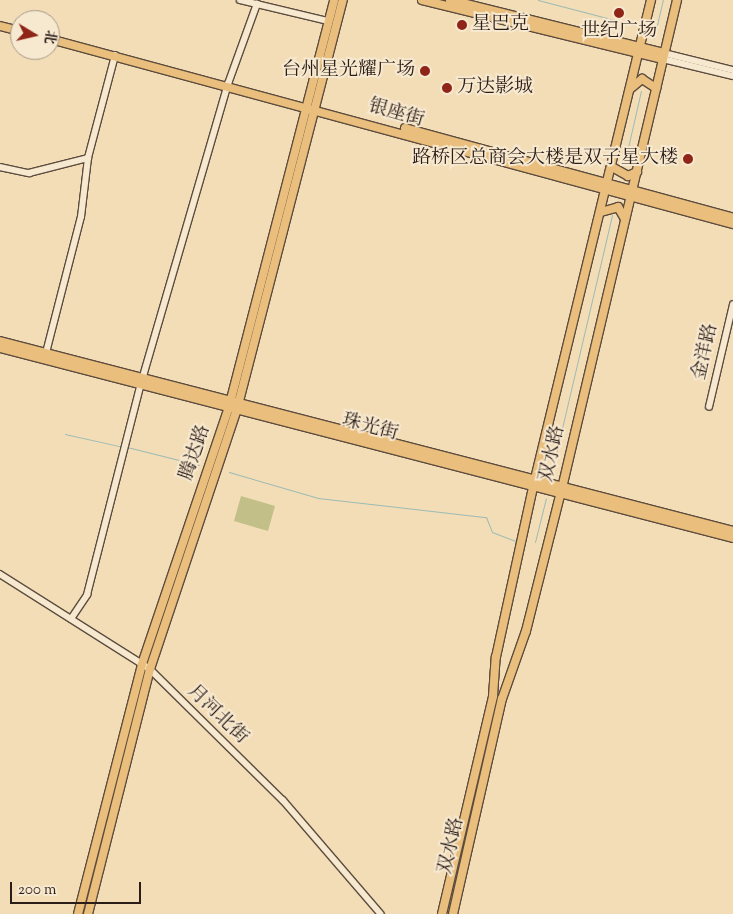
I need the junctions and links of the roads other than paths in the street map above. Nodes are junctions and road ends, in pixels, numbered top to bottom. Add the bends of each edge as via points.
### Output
1 (240, 0) edge
2 (334, 0) edge
3 (343, 0) edge
4 (422, 0) edge
5 (450, 0) edge
6 (651, 0) edge
7 (677, 0) edge
8 (257, 4) junction
9 (328, 21) junction
10 (643, 34) junction
11 (60, 38) edge
12 (60, 42) edge
13 (666, 43) junction
14 (639, 50) junction
15 (116, 56) junction
16 (663, 56) junction
17 (733, 70) edge
18 (733, 76) edge
19 (228, 82) junction
20 (656, 88) junction
21 (629, 91) junction
22 (308, 104) junction
23 (88, 158) junction
24 (0, 167) edge
25 (612, 167) junction
26 (637, 172) junction
27 (607, 187) junction
28 (633, 189) junction
29 (630, 198) junction
30 (601, 212) junction
31 (733, 218) edge
32 (625, 221) junction
33 (733, 224) edge
34 (733, 305) edge
35 (0, 341) edge
36 (0, 348) edge
37 (46, 353) junction
38 (141, 383) junction
39 (233, 405) junction
40 (709, 407) dead end
41 (535, 484) junction
42 (561, 491) junction
43 (733, 531) edge
44 (733, 538) edge
45 (0, 574) edge
46 (71, 619) junction
47 (142, 664) junction
48 (150, 669) junction
49 (78, 914) edge
50 (88, 914) edge
51 (381, 914) edge
52 (442, 914) edge
53 (453, 914) edge

1 - 8 street
2 - 9 main road, 腾达路
3 - 22 main road, 腾达路
4 - 14 main road
5 - 14 main road
6 - 10 main road, 双水路
7 - 13 main road, 双水路
8 - 9 street
8 - 19 street
9 - 22 main road, 腾达路
10 - 13 main road via 644,42 656,49
10 - 14 main road, 双水路
11 - 19 main road
12 - 15 main road
13 - 16 main road, 双水路
14 - 16 main road
14 - 21 main road, 双水路
15 - 19 main road
15 - 23 street
16 - 17 street
16 - 18 street
16 - 20 main road, 双水路
19 - 22 main road, 银座街
19 - 38 street
20 - 21 main road via 642,79
20 - 26 main road, 双水路
21 - 25 main road, 双水路
22 - 27 main road, 银座街
22 - 39 main road, 腾达路
23 - 24 street via 49,164 30,173
23 - 37 street via 81,216
25 - 26 main road via 628,176
25 - 27 main road, 双水路
26 - 28 main road, 双水路
27 - 28 main road
27 - 29 main road, 银座街
27 - 30 main road, 双水路
28 - 29 main road, 双水路
28 - 31 main road
29 - 32 main road, 双水路
29 - 33 main road, 银座街
30 - 32 main road via 618,207
30 - 41 main road, 双水路
32 - 42 main road, 双水路
34 - 40 street, 金洋路
35 - 37 main road, 珠光街
36 - 38 main road, 珠光街
37 - 38 main road, 珠光街
38 - 39 main road, 珠光街
38 - 46 street via 87,594
39 - 41 main road, 珠光街
39 - 47 main road, 腾达路
39 - 48 main road, 腾达路
41 - 42 main road, 珠光街
41 - 52 main road, 双水路 via 496,657 493,696
42 - 43 main road, 珠光街
42 - 44 main road, 珠光街
42 - 53 main road, 双水路 via 526,631 502,699
45 - 46 street, 月河北街
46 - 47 street, 月河北街
47 - 48 street, 月河北街
47 - 49 main road, 腾达路
48 - 50 main road, 腾达路
48 - 51 street, 月河北街 via 283,800

